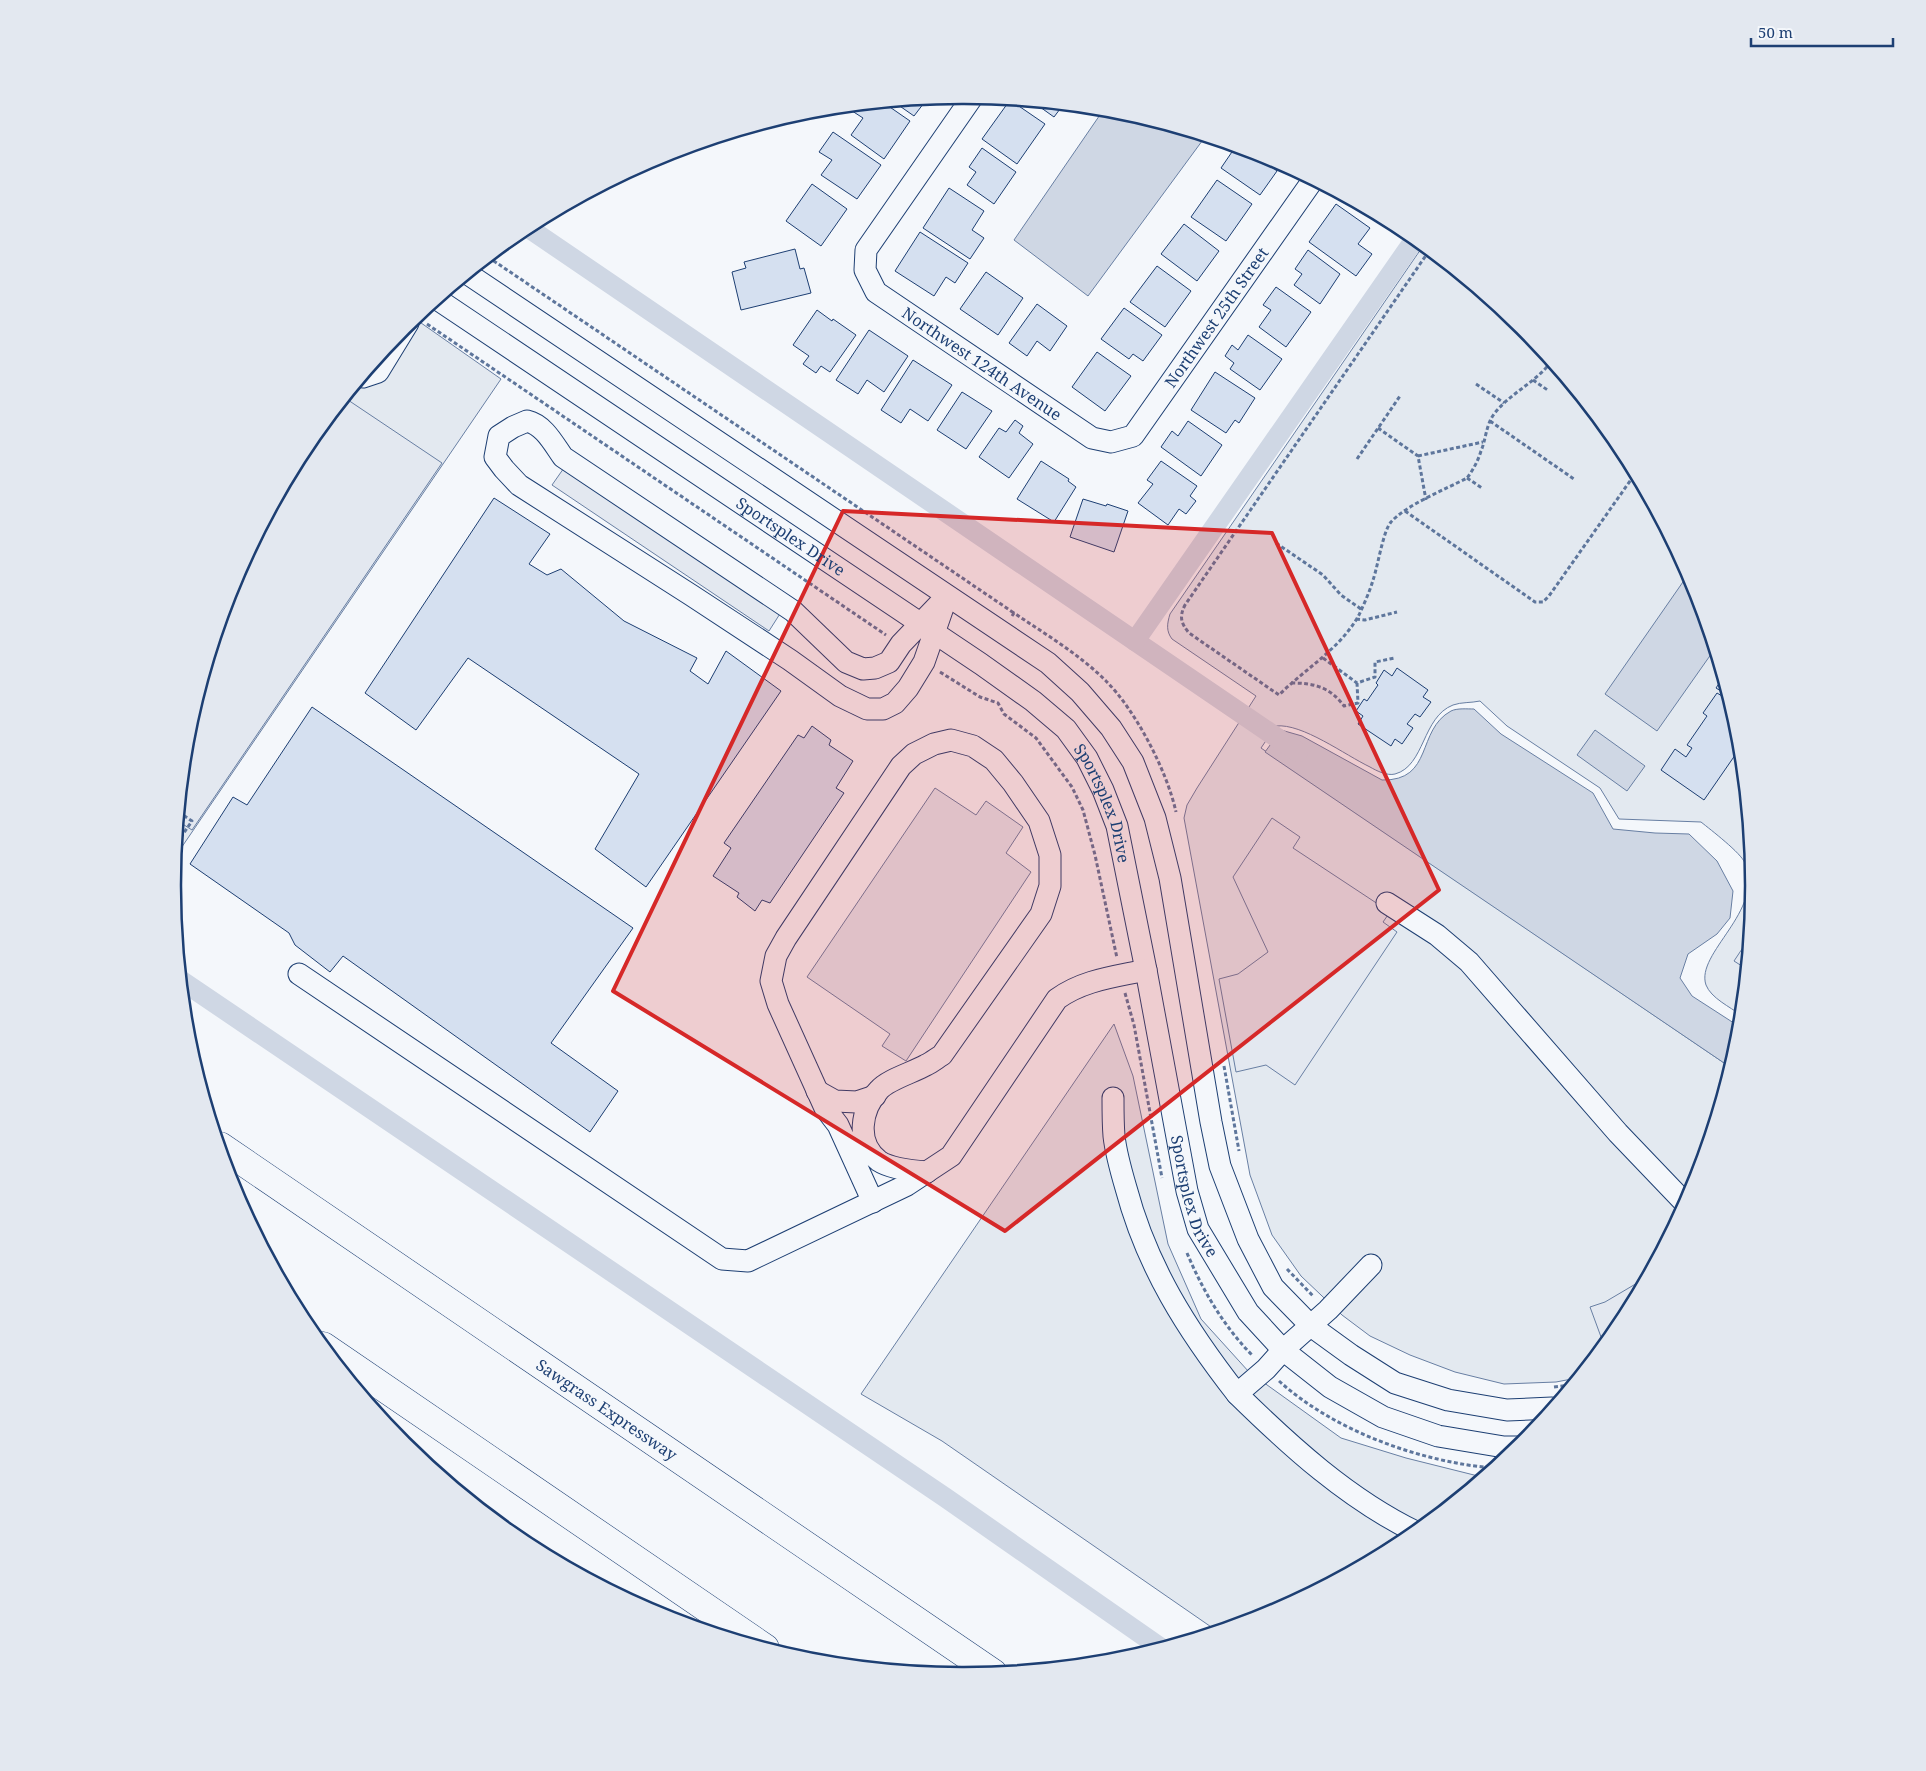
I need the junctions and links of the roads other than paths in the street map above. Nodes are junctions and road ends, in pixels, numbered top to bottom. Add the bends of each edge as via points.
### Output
1 (967, 104) edge
2 (1310, 184) edge
3 (473, 277) edge
4 (443, 303) edge
5 (400, 343) edge
6 (372, 374) edge
7 (1111, 442) joint
8 (947, 596) junction
9 (927, 628) junction
10 (1387, 903) dead end
11 (1146, 970) junction
12 (299, 974) dead end
13 (817, 1091) junction
14 (874, 1096) junction
15 (1113, 1098) dead end
16 (229, 1152) edge
17 (927, 1172) junction
18 (1679, 1197) edge
19 (873, 1202) junction
20 (1371, 1265) dead end
21 (1311, 1326) junction
22 (1283, 1350) junction
23 (341, 1358) edge
24 (1237, 1394) junction
25 (1550, 1398) edge
26 (1506, 1447) edge
27 (1408, 1528) edge
28 (750, 1638) edge
29 (984, 1667) edge

1 - 7 street, Northwest 124th Avenue via 866,250 865,270 876,292 1092,438
2 - 7 street, Northwest 25th Street via 1133,436
3 - 8 street, Sportsplex Drive
4 - 9 street, Sportsplex Drive
5 - 6 street via 378,372
8 - 9 street
8 - 21 street, Sportsplex Drive via 1048,663 1080,692 1111,728 1133,762 1155,818 1170,878 1220,1166 1248,1239 1273,1287
9 - 9 street via 924,662 908,688 896,703 883,709 867,709 840,696 519,484 495,456 499,436 527,421 536,424 563,457 793,611 846,662 863,669 889,662 902,644
9 - 11 street, Sportsplex Drive via 1033,701 1066,729 1087,758 1117,826
10 - 18 street via 1437,934 1469,962 1618,1133
11 - 17 street via 1092,981 1056,999 951,1156
11 - 22 street, Sportsplex Drive via 1187,1191 1198,1229 1248,1312
12 - 19 street via 722,1259 748,1261
13 - 14 street via 835,1101 857,1102
13 - 14 street via 771,981 776,956 901,766 914,754 951,740 973,746 994,760 1039,821 1050,855 1050,886 1041,914 942,1054 880,1088
13 - 19 street via 838,1125
14 - 17 street via 867,1106 862,1126 866,1145 879,1161 903,1170
15 - 24 street via 1114,1136 1120,1167 1133,1216 1152,1263 1201,1348
16 - 29 highway, Sawgrass Expressway
17 - 19 street
20 - 21 street
21 - 22 street
21 - 25 street, Sportsplex Drive via 1395,1383 1448,1400 1507,1410
22 - 24 street
22 - 26 street, Sportsplex Drive via 1330,1387 1383,1417 1438,1436
23 - 28 highway
24 - 27 street via 1277,1434 1319,1468 1387,1518

